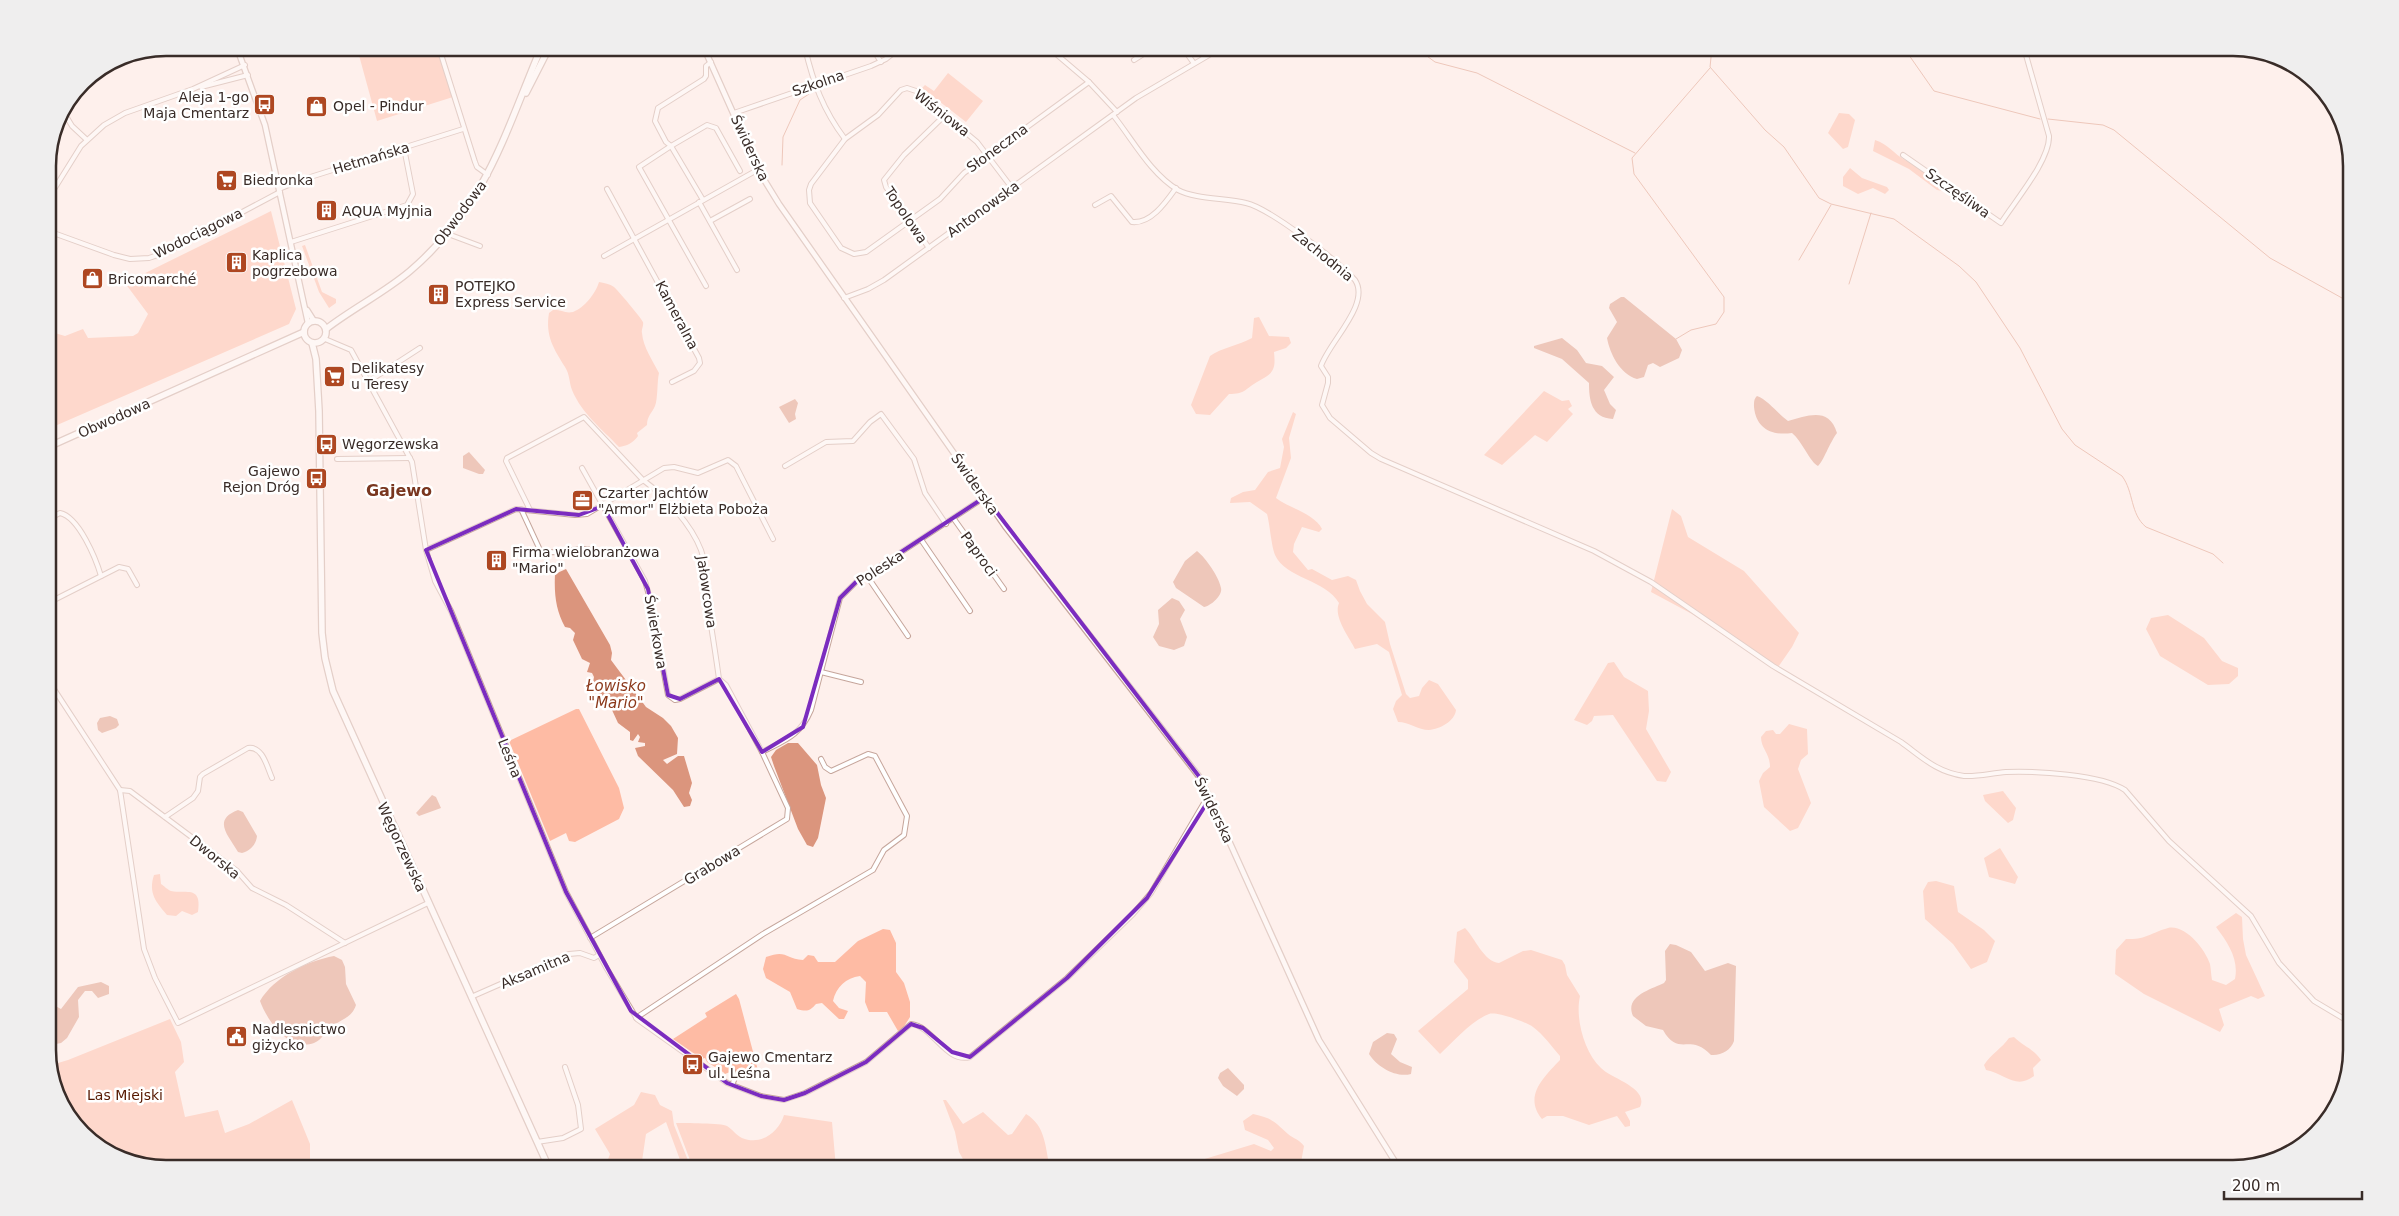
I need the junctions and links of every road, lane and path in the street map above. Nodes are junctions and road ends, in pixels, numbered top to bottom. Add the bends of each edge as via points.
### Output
1 (240, 56) edge
2 (441, 56) edge
3 (539, 56) edge
4 (546, 56) edge
5 (708, 56) edge
6 (807, 56) edge
7 (878, 56) edge
8 (890, 56) edge
9 (1058, 56) edge
10 (1140, 56) edge
11 (1189, 56) edge
12 (1205, 56) edge
13 (2026, 56) edge
14 (1134, 60) dead end
15 (711, 62) junction
16 (882, 62) junction
17 (1193, 62) junction
18 (244, 65) junction
19 (248, 75) junction
20 (1089, 82) junction
21 (814, 84) junction
22 (193, 88) junction
23 (521, 102) junction
24 (734, 113) junction
25 (1115, 113) junction
26 (945, 115) junction
27 (68, 119) edge
28 (463, 129) junction
29 (845, 139) junction
30 (87, 140) junction
31 (839, 145) joint
32 (672, 146) junction
33 (404, 148) junction
34 (1903, 154) dead end
35 (988, 155) junction
36 (759, 169) junction
37 (740, 171) dead end
38 (488, 176) junction
39 (56, 187) edge
40 (1012, 188) junction
41 (1176, 188) junction
42 (607, 189) dead end
43 (280, 190) junction
44 (750, 199) dead end
45 (701, 201) junction
46 (1094, 205) dead end
47 (669, 219) junction
48 (910, 220) junction
49 (710, 221) junction
50 (448, 234) junction
51 (56, 235) edge
52 (635, 238) junction
53 (291, 242) junction
54 (480, 246) dead end
55 (929, 248) junction
56 (604, 256) dead end
57 (737, 270) dead end
58 (706, 286) dead end
59 (844, 298) junction
60 (311, 322) junction
61 (325, 327) junction
62 (304, 332) junction
63 (305, 338) junction
64 (290, 339) junction
65 (322, 341) junction
66 (312, 344) junction
67 (420, 348) dead end
68 (316, 359) junction
69 (368, 381) junction
70 (672, 382) dead end
71 (56, 443) edge
72 (410, 458) junction
73 (337, 459) dead end
74 (785, 466) dead end
75 (582, 468) dead end
76 (643, 480) junction
77 (985, 497) junction
78 (603, 506) junction
79 (521, 509) junction
80 (530, 510) junction
81 (56, 515) edge
82 (954, 519) junction
83 (946, 524) junction
84 (773, 538) dead end
85 (922, 540) junction
86 (426, 550) junction
87 (597, 553) dead end
88 (101, 576) junction
89 (867, 576) junction
90 (137, 585) dead end
91 (1004, 589) dead end
92 (56, 599) edge
93 (970, 611) dead end
94 (908, 636) dead end
95 (821, 672) junction
96 (719, 679) junction
97 (861, 682) dead end
98 (56, 692) edge
99 (762, 752) junction
100 (820, 759) dead end
101 (768, 769) joint
102 (272, 778) dead end
103 (120, 790) junction
104 (1210, 798) junction
105 (165, 817) junction
106 (428, 903) junction
107 (590, 938) junction
108 (345, 943) junction
109 (599, 955) junction
110 (471, 997) junction
111 (636, 1018) junction
112 (2343, 1018) edge
113 (565, 1067) dead end
114 (733, 1071) dead end
115 (732, 1085) junction
116 (537, 1142) junction
117 (545, 1160) edge
118 (1394, 1160) edge

1 - 18 street
2 - 28 street
3 - 23 main road, Obwodowa
4 - 23 main road, Obwodowa
5 - 15 street, Świderska
6 - 21 street
7 - 16 street
8 - 16 street, Szkolna
9 - 20 street, Zachodnia
10 - 14 street
11 - 17 street
12 - 17 street, Antonowska
13 - 34 street, Szczęśliwa via 2049,143 2042,163 2001,223
15 - 24 street, Świderska
15 - 32 street via 706,66 704,79 655,113 654,121 666,142
16 - 21 street, Szkolna
17 - 25 street, Antonowska
18 - 19 street
18 - 22 street
19 - 22 street
19 - 43 street via 265,125
20 - 25 street, Zachodnia
20 - 35 street, Słoneczna
21 - 24 street, Szkolna
21 - 29 street via 829,118
22 - 30 street via 126,113 104,125
23 - 38 main road, Obwodowa
24 - 36 street, Świderska
25 - 40 street, Antonowska
25 - 41 street, Zachodnia via 1152,165
26 - 29 street, Wiśniowa via 913,90 904,88 874,119
26 - 35 street, Wiśniowa
26 - 48 street, Topolowa via 904,155 884,180
27 - 30 street
28 - 33 street, Hetmańska
28 - 38 street via 477,167
29 - 31 street, Wiśniowa
30 - 39 street
31 - 48 street, Słoneczna via 811,184 808,196 841,248 854,254 866,252
32 - 37 street via 712,125
32 - 45 street
32 - 47 street via 639,167
33 - 43 street, Hetmańska via 317,174
33 - 53 street via 413,194 407,205
35 - 40 street, Wiśniowa
35 - 48 street, Słoneczna via 960,176 946,194
36 - 45 street
36 - 59 street, Świderska via 779,204
38 - 50 main road, Obwodowa
40 - 55 street, Antonowska
41 - 46 street via 1169,199 1142,222 1132,222 1111,196
41 - 112 street, Zachodnia via 1190,194 1247,203 1262,209 1355,280 1359,289 1357,304 1321,366 1328,377 1322,405 1330,418 1371,453 1594,551 1651,582 1773,666 1939,768 1964,776 2037,772 2116,784 2169,841 2252,916 2279,963 2314,1001
42 - 52 street, Kameralna
43 - 51 street, Wodociągowa via 177,247 150,258 130,259
43 - 53 street
44 - 49 street
45 - 47 street
45 - 49 street
47 - 52 street
47 - 58 street
48 - 55 street, Topolowa
49 - 57 street
50 - 54 street
50 - 61 main road, Obwodowa via 401,278
52 - 56 street
52 - 70 street, Kameralna via 699,358 700,363 694,371
53 - 60 street
55 - 59 street, Antonowska via 876,285
59 - 77 street, Świderska
60 - 61 main road
60 - 62 main road
61 - 65 main road
62 - 63 main road
62 - 64 main road, Obwodowa
63 - 64 main road, Obwodowa
63 - 66 main road
64 - 71 main road, Obwodowa
65 - 66 main road
65 - 68 main road, Węgorzewska
65 - 69 street, Leśna via 351,350
66 - 68 main road, Węgorzewska
67 - 69 street
68 - 106 main road, Węgorzewska via 322,633 327,668 341,714
69 - 72 street, Leśna
72 - 73 street
72 - 86 street, Leśna
74 - 83 street via 826,442 853,441 881,414 914,459 924,493
75 - 78 street, Świerkowa
76 - 78 street
76 - 80 street, Jałowcowa via 584,417 507,458
76 - 84 street via 670,466 693,473 723,462 733,462
76 - 96 street, Jałowcowa via 686,524 702,552 704,587
77 - 82 street, Poleska
77 - 104 street, Świderska via 1185,756
78 - 80 street via 584,515
78 - 96 street, Świerkowa via 648,589 668,695 675,700 680,699
79 - 80 street
79 - 86 street via 510,511
79 - 87 street via 540,550 552,553 590,550
81 - 88 street via 68,515 89,546
82 - 83 street, Poleska
82 - 91 street, Paproci
83 - 85 street, Poleska
85 - 89 street, Poleska
85 - 93 street
86 - 107 street, Leśna via 566,892
88 - 90 street via 126,567
88 - 92 street
89 - 94 street
89 - 95 street, Poleska via 840,598
95 - 97 street
95 - 99 street, Poleska via 803,727
96 - 99 street, Jałowcowa via 726,685
98 - 103 street
99 - 101 street, Jałowcowa
100 - 111 street via 831,770 868,754 875,756 907,816 904,835 884,850 873,870 833,891
101 - 107 street, Grabowa via 788,808 786,819
102 - 105 street via 260,752 253,747 248,748 203,774 193,798
103 - 105 street, Dworska via 128,790
103 - 108 street via 144,948 152,972 178,1022
104 - 115 street, Leśna via 1151,893 1133,914 1067,978 970,1057 964,1058 952,1052 923,1028 911,1024 866,1062 792,1099 775,1099
104 - 118 street, Świderska via 1319,1040
105 - 108 street, Dworska via 237,870 252,888 286,904
106 - 108 street
106 - 110 main road, Węgorzewska
107 - 109 street, Leśna
109 - 110 street, Aksamitna via 594,958 580,952 569,954
109 - 111 street, Leśna
110 - 116 main road, Węgorzewska
111 - 115 street, Leśna
113 - 116 street via 574,1091 581,1129 563,1138
114 - 115 street
116 - 117 main road, Węgorzewska

